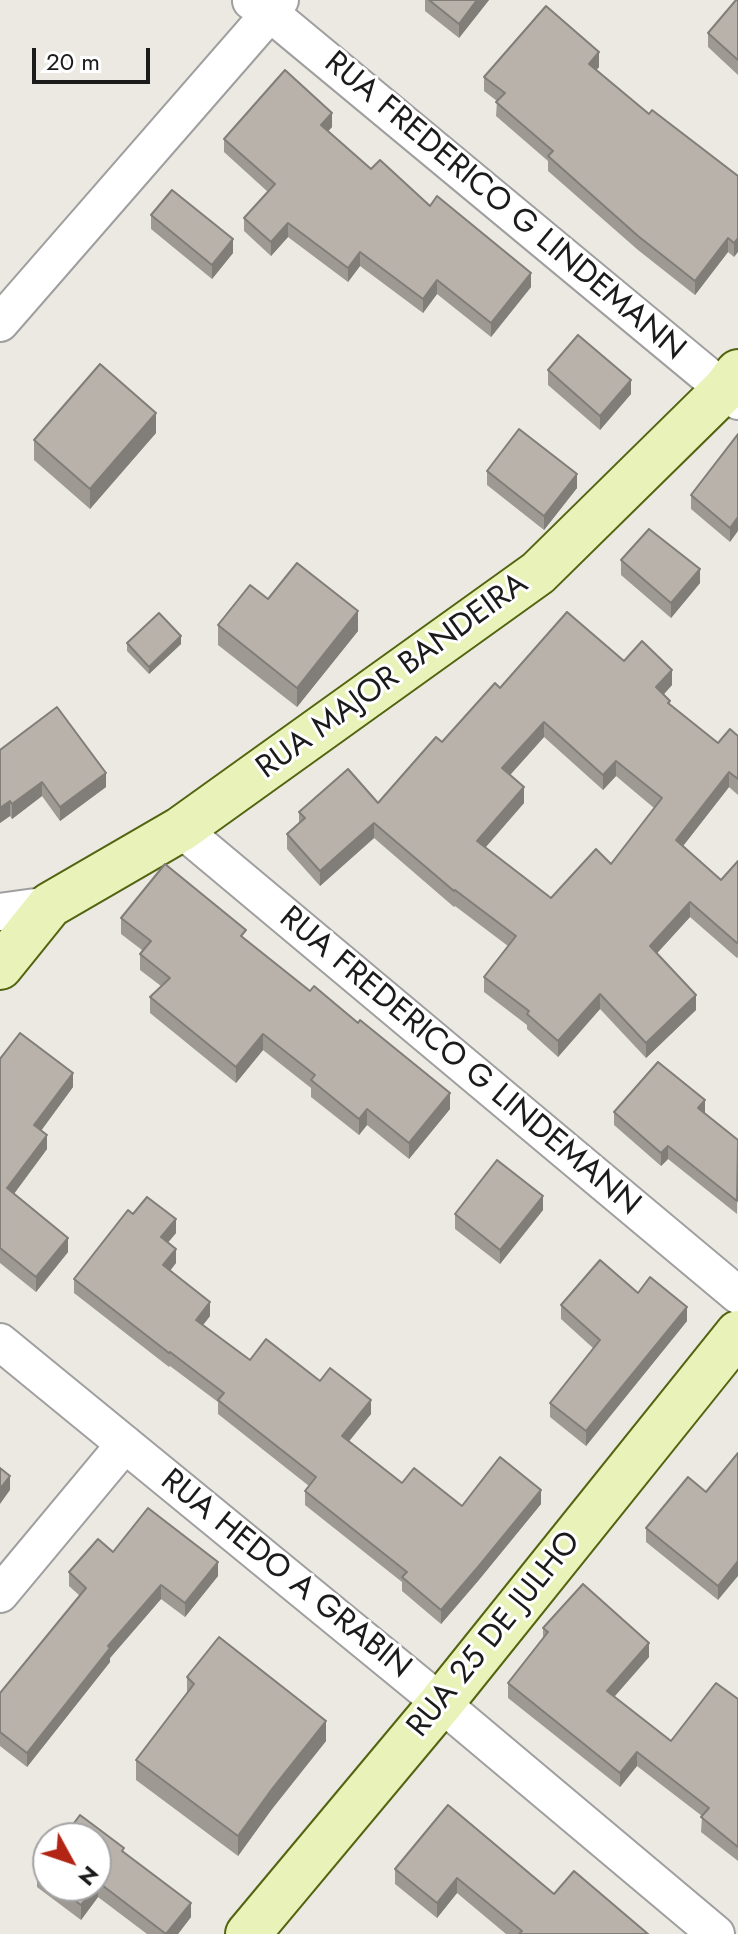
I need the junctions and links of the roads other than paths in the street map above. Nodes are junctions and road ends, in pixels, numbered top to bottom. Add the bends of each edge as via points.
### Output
1 (267, 4) edge
2 (0, 323) edge
3 (733, 388) edge
4 (181, 829) junction
5 (50, 905) junction
6 (0, 912) edge
7 (0, 967) edge
8 (738, 1295) edge
9 (738, 1333) edge
10 (0, 1342) edge
11 (125, 1444) junction
12 (0, 1594) edge
13 (441, 1703) junction
14 (248, 1934) edge
15 (716, 1934) edge

1 - 2 street
1 - 3 street, RUA FREDERICO G LINDEMANN
3 - 4 main road, RUA MAJOR BANDEIRA via 538,573
4 - 5 main road, RUA MAJOR BANDEIRA
4 - 8 street, RUA FREDERICO G LINDEMANN
5 - 6 street, RUA MAJOR BANDEIRA
5 - 7 main road
9 - 13 main road, RUA 25 DE JULHO
10 - 11 street, RUA HEDO A GRABIN
11 - 12 street
11 - 13 street, RUA HEDO A GRABIN
13 - 14 main road, RUA 25 DE JULHO
13 - 15 street, RUA HEDO A GRABIN

